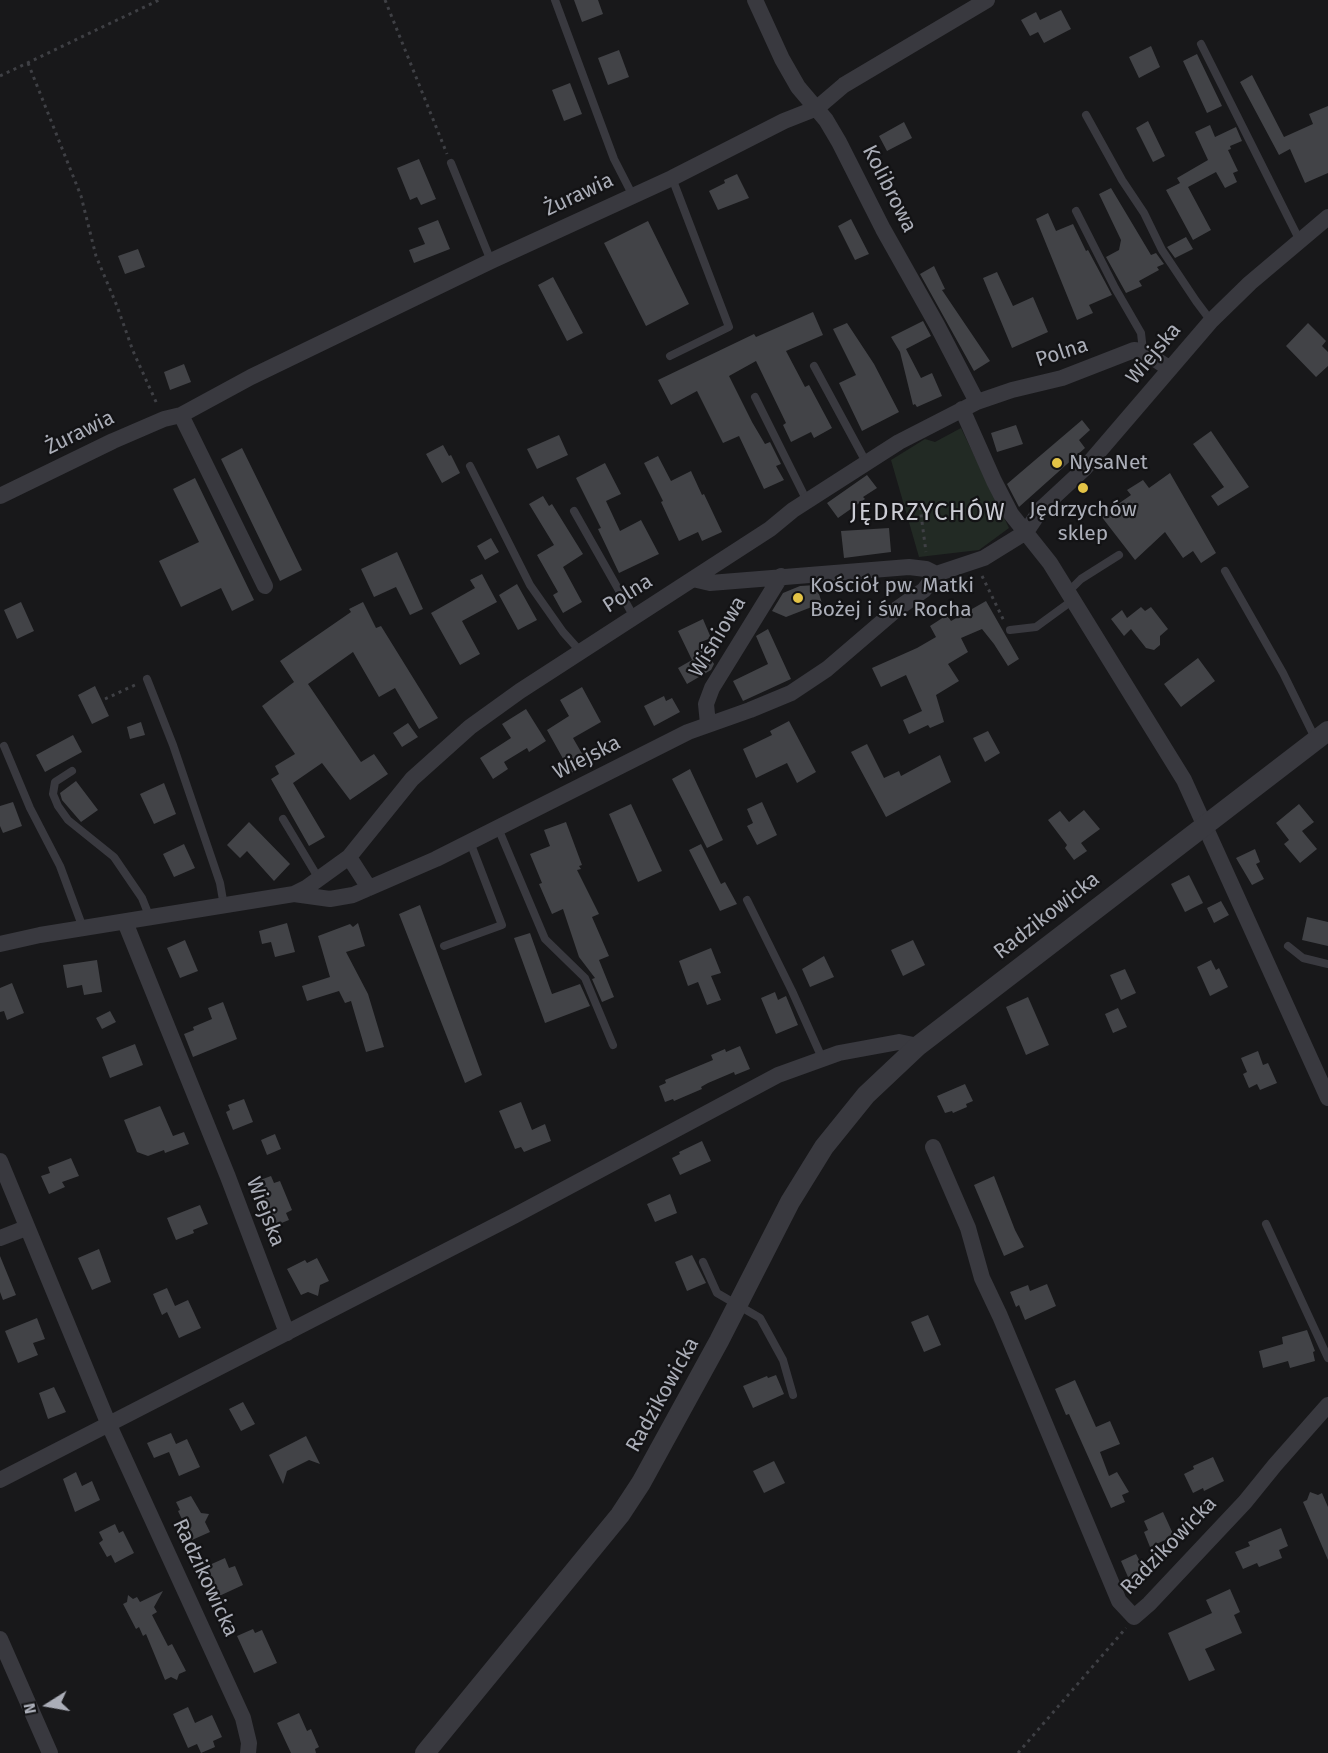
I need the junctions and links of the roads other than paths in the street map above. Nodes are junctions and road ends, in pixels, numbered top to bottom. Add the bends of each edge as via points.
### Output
1 (555, 0) edge
2 (755, 0) edge
3 (987, 0) edge
4 (1201, 44) dead end
5 (817, 108) junction
6 (1086, 115) dead end
7 (451, 163) road end
8 (672, 178) junction
9 (633, 196) junction
10 (1076, 211) dead end
11 (1328, 218) edge
12 (1300, 241) junction
13 (491, 261) junction
14 (1211, 321) junction
15 (1143, 351) junction
16 (670, 356) dead end
17 (814, 366) dead end
18 (1170, 369) junction
19 (755, 397) dead end
20 (970, 405) junction
21 (181, 415) junction
22 (866, 462) junction
23 (470, 466) dead end
24 (0, 496) edge
25 (807, 501) junction
26 (574, 511) dead end
27 (1026, 532) junction
28 (1119, 555) dead end
29 (931, 571) junction
30 (1225, 572) dead end
31 (781, 576) junction
32 (693, 579) junction
33 (265, 586) dead end
34 (1070, 596) junction
35 (634, 618) junction
36 (1010, 630) road end
37 (580, 651) junction
38 (147, 679) road end
39 (708, 724) junction
40 (1322, 736) edge
41 (4, 746) dead end
42 (72, 771) dead end
43 (283, 819) dead end
44 (1205, 825) junction
45 (498, 828) junction
46 (470, 842) junction
47 (349, 857) junction
48 (320, 879) junction
49 (369, 888) junction
50 (294, 894) junction
51 (747, 900) dead end
52 (224, 906) junction
53 (150, 918) junction
54 (125, 922) junction
55 (83, 928) junction
56 (0, 944) edge
57 (444, 946) dead end
58 (1288, 946) dead end
59 (1328, 964) edge
60 (613, 1044) dead end
61 (918, 1046) junction
62 (822, 1058) junction
63 (1328, 1098) edge
64 (933, 1147) dead end
65 (0, 1161) edge
66 (1266, 1224) dead end
67 (26, 1228) junction
68 (0, 1238) edge
69 (703, 1262) dead end
70 (738, 1304) junction
71 (287, 1334) junction
72 (1328, 1358) edge
73 (793, 1395) dead end
74 (1328, 1405) edge
75 (109, 1425) junction
76 (0, 1480) edge
77 (0, 1639) edge
78 (50, 1753) edge
79 (248, 1753) edge
80 (425, 1753) edge

1 - 9 lane via 614,159
2 - 5 street, Kolibrowa via 782,60
3 - 5 street, Żurawia via 844,85
4 - 12 lane
5 - 8 street, Żurawia
5 - 20 street, Kolibrowa via 937,325
6 - 14 lane via 1162,250
7 - 13 lane
8 - 9 street, Żurawia
8 - 16 lane via 729,327
9 - 13 street, Żurawia
10 - 15 lane via 1141,333
11 - 12 street, Wiejska
12 - 14 street, Wiejska
13 - 21 street, Żurawia
14 - 18 street, Wiejska
15 - 18 street
15 - 20 street, Polna via 1134,350 1070,375
17 - 22 lane
18 - 27 street, Wiejska via 1084,469 1042,507
19 - 25 lane
20 - 22 street, Polna
20 - 27 street via 994,481 1011,514
21 - 24 street, Żurawia via 113,441
21 - 33 street
22 - 25 street, Polna
23 - 37 lane via 530,585
25 - 32 street, Polna
26 - 35 lane
27 - 29 street, Wiejska via 975,561
27 - 34 street
28 - 34 lane via 1081,579
29 - 31 street, Wiśniowa via 909,567
29 - 39 street, Wiejska via 924,591 827,669 791,693
30 - 40 lane
31 - 32 street, Wiśniowa via 710,583
31 - 39 street, Wiśniowa via 712,688 706,704
32 - 35 street, Polna
34 - 36 lane via 1036,627
34 - 44 street via 1184,780
35 - 37 street, Polna
37 - 47 street, Polna via 470,727 412,778
38 - 52 lane via 220,883
39 - 45 street, Wiejska
40 - 44 street, Radzikowicka
41 - 55 lane via 60,866
42 - 53 lane via 55,782 53,794 58,806 68,820 114,857 142,898
43 - 48 lane
44 - 61 street, Radzikowicka
44 - 63 street
45 - 46 street, Wiejska
45 - 60 lane via 545,939 585,978
46 - 49 street, Wiejska
46 - 57 lane via 502,925
47 - 48 street, Polna
47 - 49 street
48 - 50 street, Polna
49 - 50 street, Wiejska via 330,899
50 - 52 street, Wiejska
51 - 62 lane
52 - 53 street, Wiejska
53 - 54 street, Wiejska
54 - 55 street, Wiejska
54 - 71 street, Wiejska
55 - 56 street, Wiejska
58 - 59 lane via 1303,958
61 - 62 street via 882,1044
61 - 70 street, Radzikowicka via 866,1095 824,1147 790,1202
62 - 71 street via 745,1092
64 - 74 street, Radzikowicka via 968,1228 982,1278 1119,1601 1134,1617 1245,1502
65 - 67 street
66 - 72 lane
67 - 68 street
67 - 75 street
69 - 70 lane via 717,1293
70 - 73 lane via 760,1318 783,1360
70 - 80 street, Radzikowicka via 664,1446 620,1515
71 - 75 street
75 - 76 street
75 - 79 street, Radzikowicka via 243,1718
77 - 78 street

